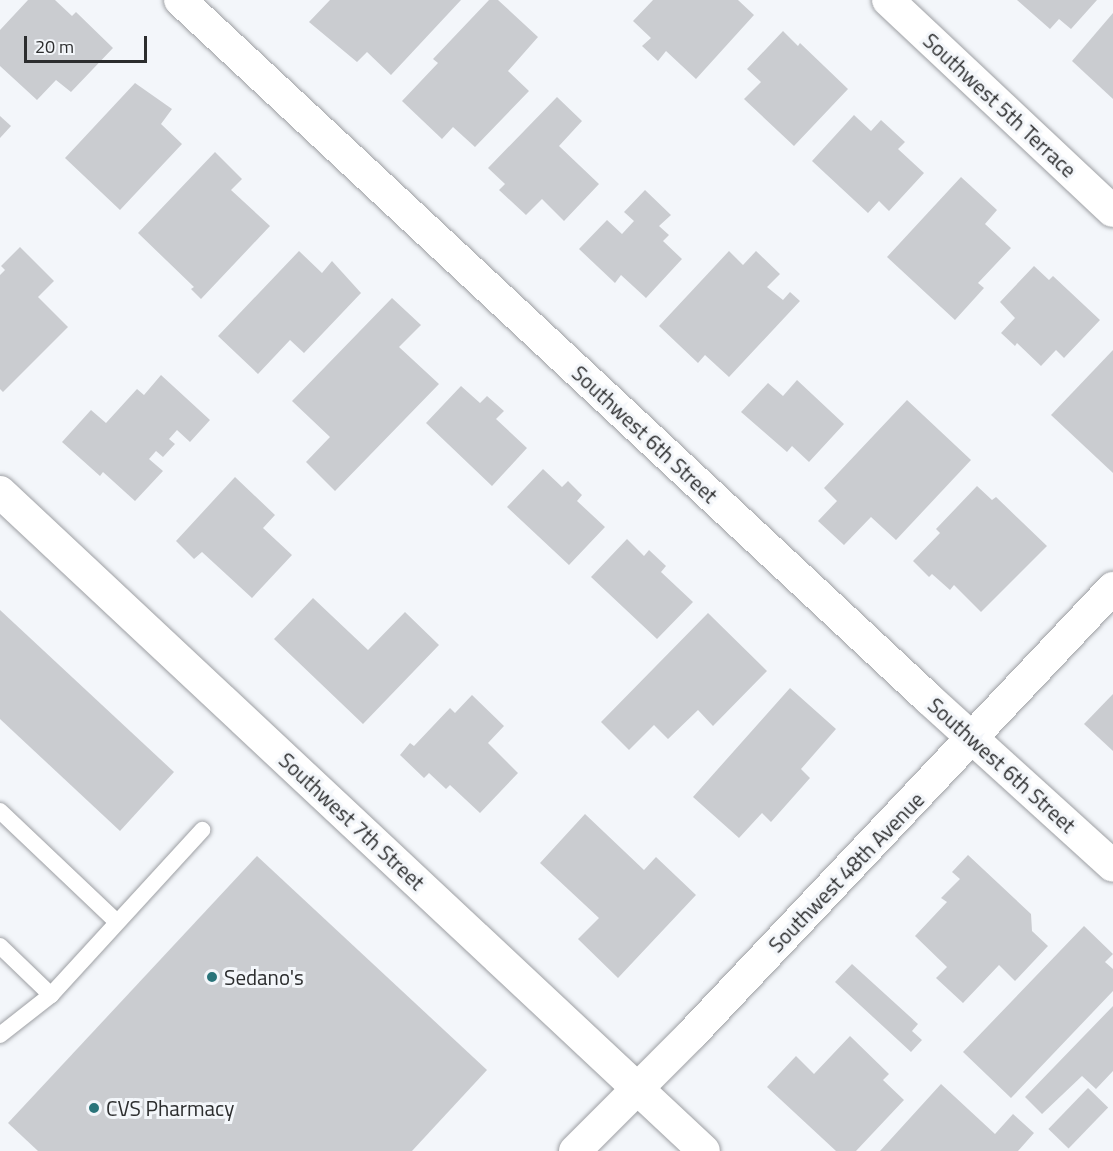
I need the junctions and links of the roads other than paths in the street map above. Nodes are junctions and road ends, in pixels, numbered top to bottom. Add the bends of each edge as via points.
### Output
1 (180, 0) edge
2 (888, 0) edge
3 (1113, 211) edge
4 (0, 492) edge
5 (1113, 588) edge
6 (973, 738) junction
7 (0, 811) edge
8 (202, 830) dead end
9 (1113, 866) edge
10 (117, 922) junction
11 (0, 946) edge
12 (51, 995) junction
13 (0, 1035) edge
14 (638, 1087) junction
15 (575, 1151) edge
16 (704, 1151) edge

1 - 6 street, Southwest 6th Street
2 - 3 street, Southwest 5th Terrace
4 - 14 street, Southwest 7th Street
5 - 6 street, Southwest 48th Avenue
6 - 9 street, Southwest 6th Street
6 - 14 street, Southwest 48th Avenue
7 - 10 lane
8 - 10 lane
10 - 12 lane
11 - 12 lane
12 - 13 lane
14 - 15 street, Southwest 48th Avenue
14 - 16 street, Southwest 7th Street

